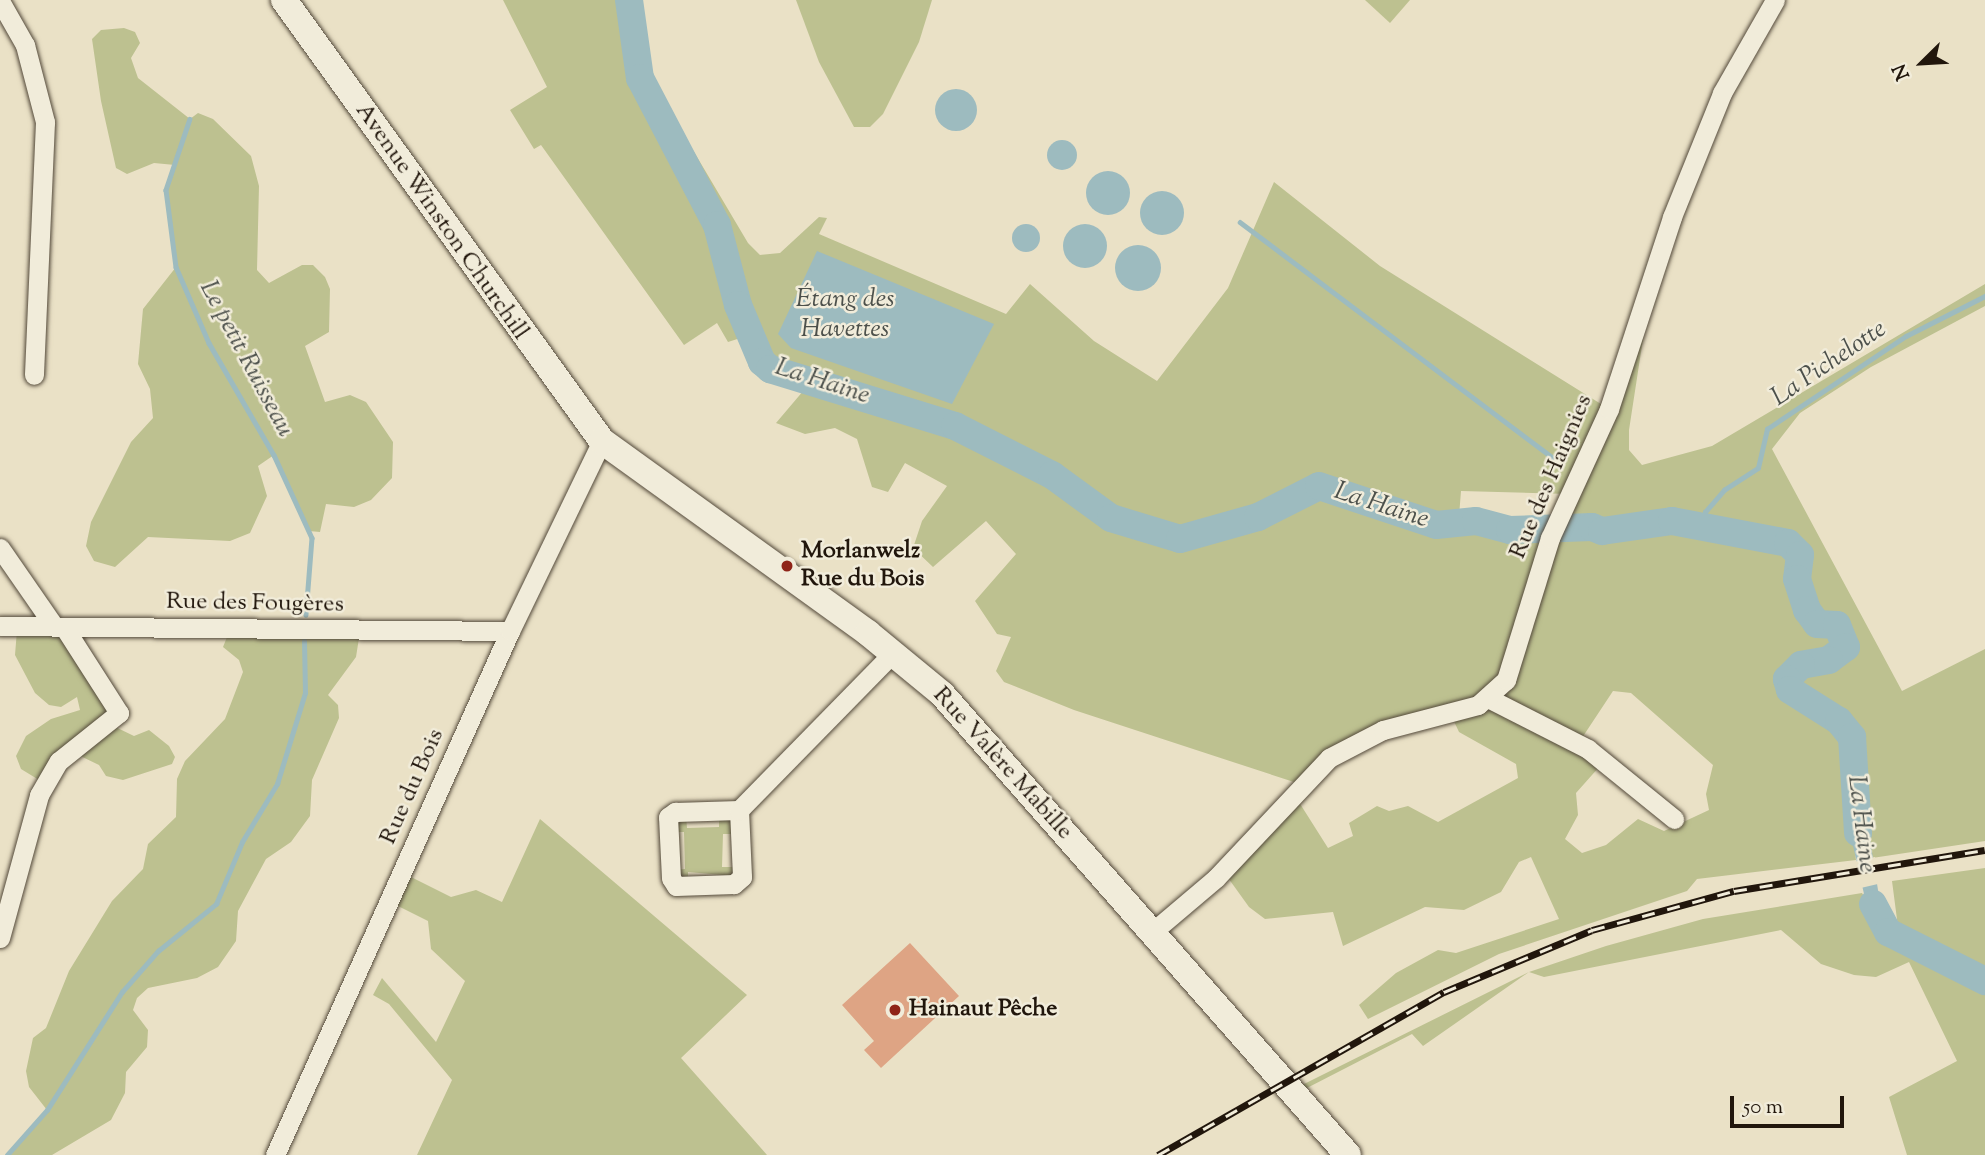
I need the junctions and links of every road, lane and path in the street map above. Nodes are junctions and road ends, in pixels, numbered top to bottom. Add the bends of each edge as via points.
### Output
1 (284, 0) edge
2 (1775, 0) edge
3 (0, 1) edge
4 (34, 375) dead end
5 (602, 441) junction
6 (0, 548) edge
7 (0, 625) edge
8 (59, 626) junction
9 (510, 631) junction
10 (893, 653) junction
11 (1490, 699) junction
12 (739, 810) junction
13 (1674, 819) dead end
14 (1151, 933) junction
15 (0, 938) edge
16 (275, 1155) edge
17 (1348, 1155) edge

1 - 5 street, Avenue Winston Churchill
2 - 11 street, Rue des Haignies via 1714,114 1672,217 1609,409 1553,529 1513,666
3 - 4 street via 25,45 45,122
5 - 9 street, Rue du Bois
5 - 10 street, Rue Valère Mabille
6 - 8 street
7 - 8 street, Rue des Fougères
8 - 9 street, Rue des Fougères
8 - 15 street via 120,713 60,761 39,795
9 - 16 street, Rue du Bois
10 - 12 street
10 - 14 street, Rue Valère Mabille via 974,725
11 - 13 street via 1588,749
11 - 14 street via 1383,730 1329,758 1216,878
12 - 12 street via 742,877 734,884 676,886 671,878 668,817 675,812
14 - 17 street, Rue Valère Mabille

